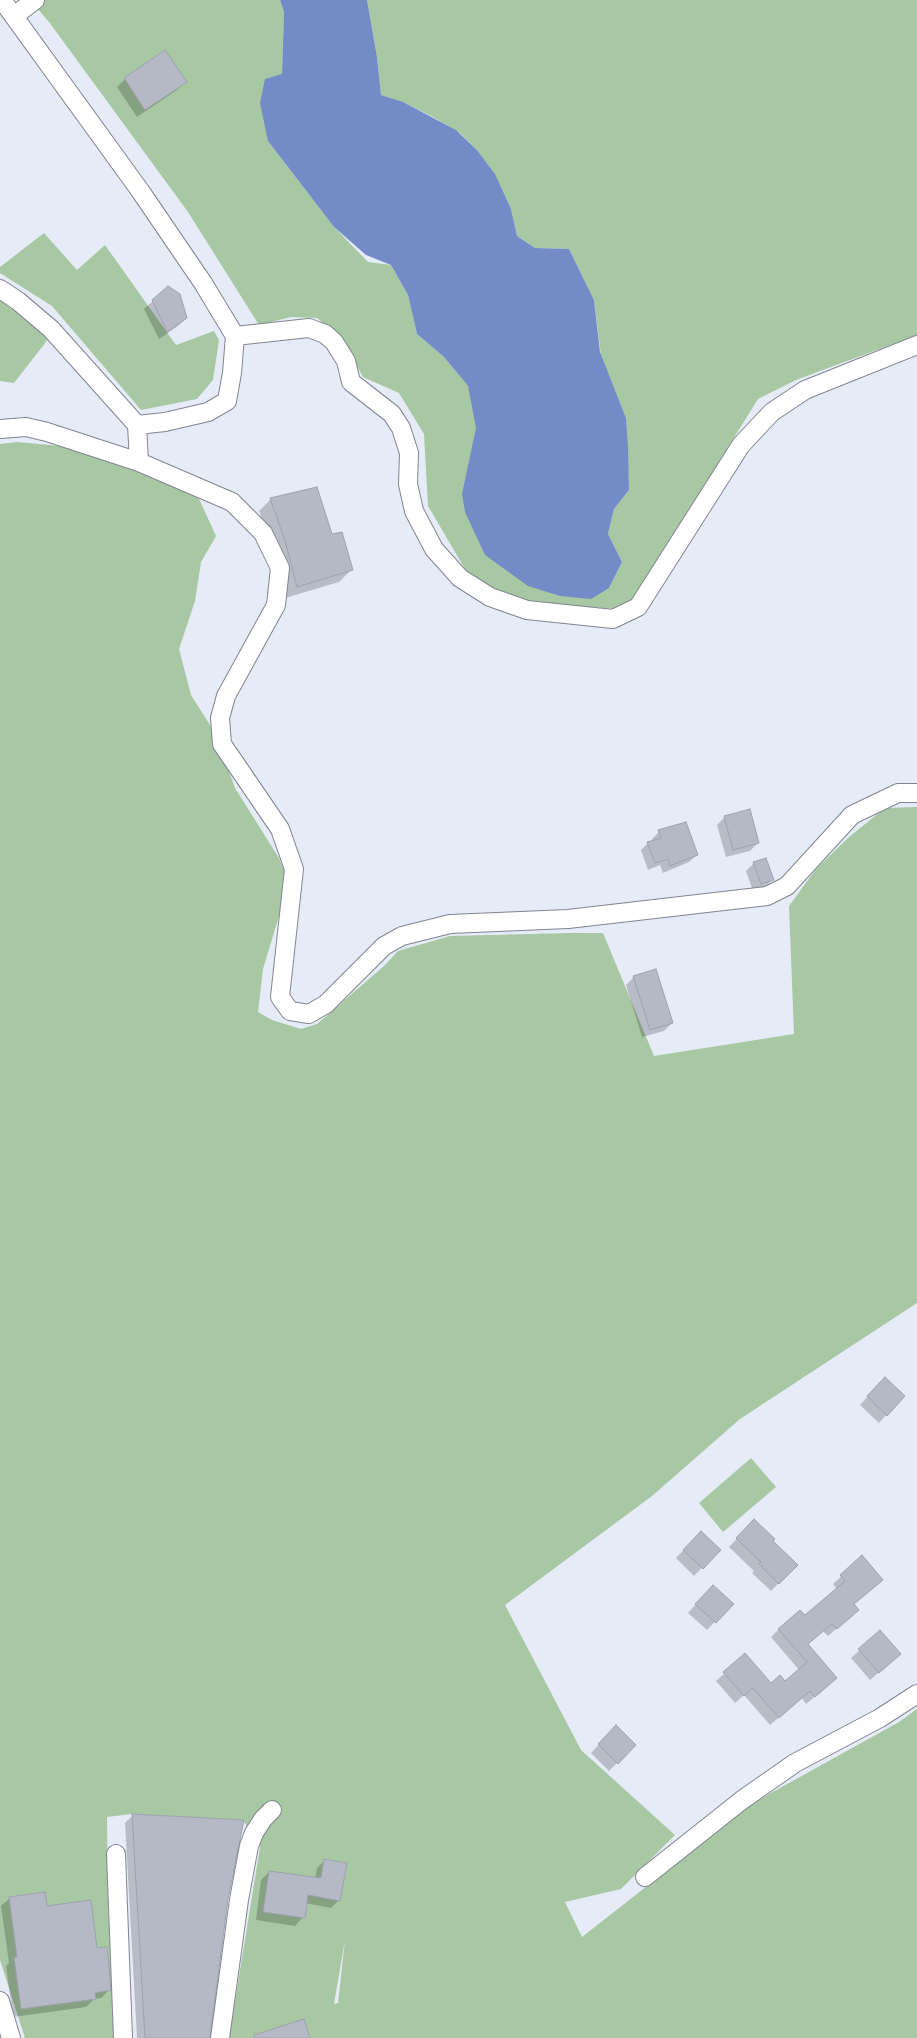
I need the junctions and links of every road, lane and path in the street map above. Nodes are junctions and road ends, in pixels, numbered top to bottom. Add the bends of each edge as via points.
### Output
1 (2, 0) edge
2 (35, 0) edge
3 (14, 16) junction
4 (0, 289) edge
5 (235, 336) junction
6 (917, 345) edge
7 (137, 425) junction
8 (0, 429) edge
9 (139, 462) junction
10 (917, 793) edge
11 (917, 1694) edge
12 (272, 1810) dead end
13 (116, 1854) dead end
14 (644, 1877) dead end
15 (0, 2001) edge
16 (12, 2038) edge
17 (123, 2038) edge
18 (220, 2038) edge

1 - 3 street
2 - 3 street
3 - 5 street via 146,199 203,282
4 - 7 street via 51,329
5 - 6 street via 309,328 325,334 334,342 346,361 351,382 392,414 401,428 410,453 408,484 414,511 434,549 460,578 490,596 527,610 613,619 638,607 741,445 772,412 805,390
5 - 7 street via 227,401 208,412
7 - 9 street
8 - 9 street via 26,428 47,432
9 - 10 street via 232,502 263,533 280,568 276,605 226,696 220,718 222,744 280,829 294,870 280,997 290,1011 309,1014 326,1004 384,946 402,936 450,924 568,919 767,896 787,886 852,815 898,793
11 - 14 street via 880,1718 795,1763
12 - 18 street via 262,1819 249,1846
13 - 17 street
15 - 16 street

